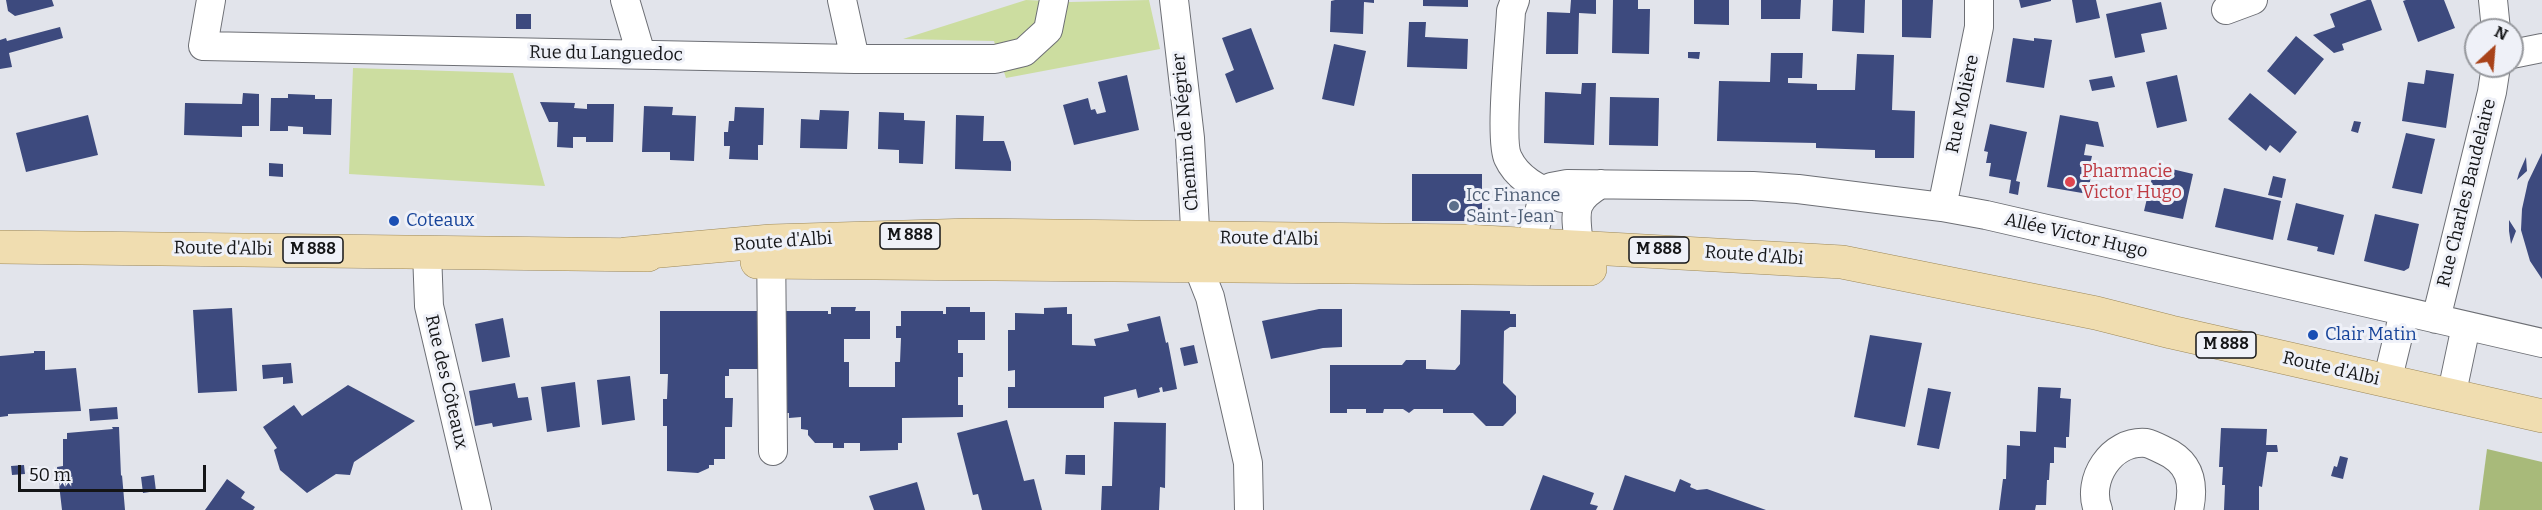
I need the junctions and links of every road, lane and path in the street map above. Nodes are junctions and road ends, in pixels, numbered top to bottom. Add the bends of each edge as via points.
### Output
1 (211, 0) edge
2 (625, 0) edge
3 (842, 0) edge
4 (1054, 0) edge
5 (1174, 0) edge
6 (1515, 0) edge
7 (1979, 0) edge
8 (2253, 0) edge
9 (2493, 0) edge
10 (2226, 10) dead end
11 (2495, 18) edge
12 (2542, 48) edge
13 (2524, 52) edge
14 (641, 54) junction
15 (855, 59) junction
16 (2494, 78) edge
17 (1601, 184) junction
18 (1544, 192) junction
19 (1579, 203) junction
20 (1942, 207) junction
21 (1531, 245) junction
22 (0, 247) edge
23 (1195, 250) junction
24 (427, 252) junction
25 (771, 252) junction
26 (1569, 257) junction
27 (2404, 312) junction
28 (2436, 319) junction
29 (2466, 326) junction
30 (2542, 343) edge
31 (2387, 382) junction
32 (2451, 397) junction
33 (2542, 417) edge
34 (773, 451) dead end
35 (477, 510) edge
36 (1249, 510) edge
37 (2098, 510) edge
38 (2189, 510) edge

1 - 14 street, Rue du Languedoc via 203,46
2 - 14 street
3 - 15 street
4 - 15 street, Rue du Languedoc via 1048,30 1024,52 995,59
5 - 23 street, Chemin de Négrier via 1190,138
6 - 18 street via 1511,11 1504,135 1507,157 1524,178
7 - 20 street, Rue Molière via 1978,27
8 - 10 street
9 - 11 street
12 - 13 street
14 - 15 street, Rue du Languedoc
16 - 28 street, Rue Charles Baudelaire
17 - 18 street, Allée Victor Hugo via 1567,184
17 - 19 street
17 - 20 street, Allée Victor Hugo via 1798,189
18 - 19 street
18 - 21 street
19 - 26 street
20 - 27 street, Allée Victor Hugo
21 - 23 main road, Route d'Albi / M 888 via 1465,241
21 - 26 main road, Route d'Albi / M 888
22 - 24 main road, Route d'Albi / M 888
23 - 25 main road, Route d'Albi / M 888
23 - 26 main road, Route d'Albi / M 888 via 1414,269
23 - 36 street, Chemin de Négrier via 1210,297 1248,463
24 - 25 main road, Route d'Albi / M 888
24 - 35 street, Rue des Côteaux via 429,306
25 - 34 street
26 - 31 main road, Route d'Albi / M 888 via 1910,276 2096,313
27 - 28 street, Allée Victor Hugo
27 - 31 street
28 - 29 street, Allée Victor Hugo
29 - 30 street, Allée Victor Hugo
29 - 32 street
31 - 32 main road, Route d'Albi / M 888
32 - 33 main road, Route d'Albi / M 888
37 - 38 street via 2094,489 2105,462 2124,447 2148,443 2177,457 2191,477 2193,495

